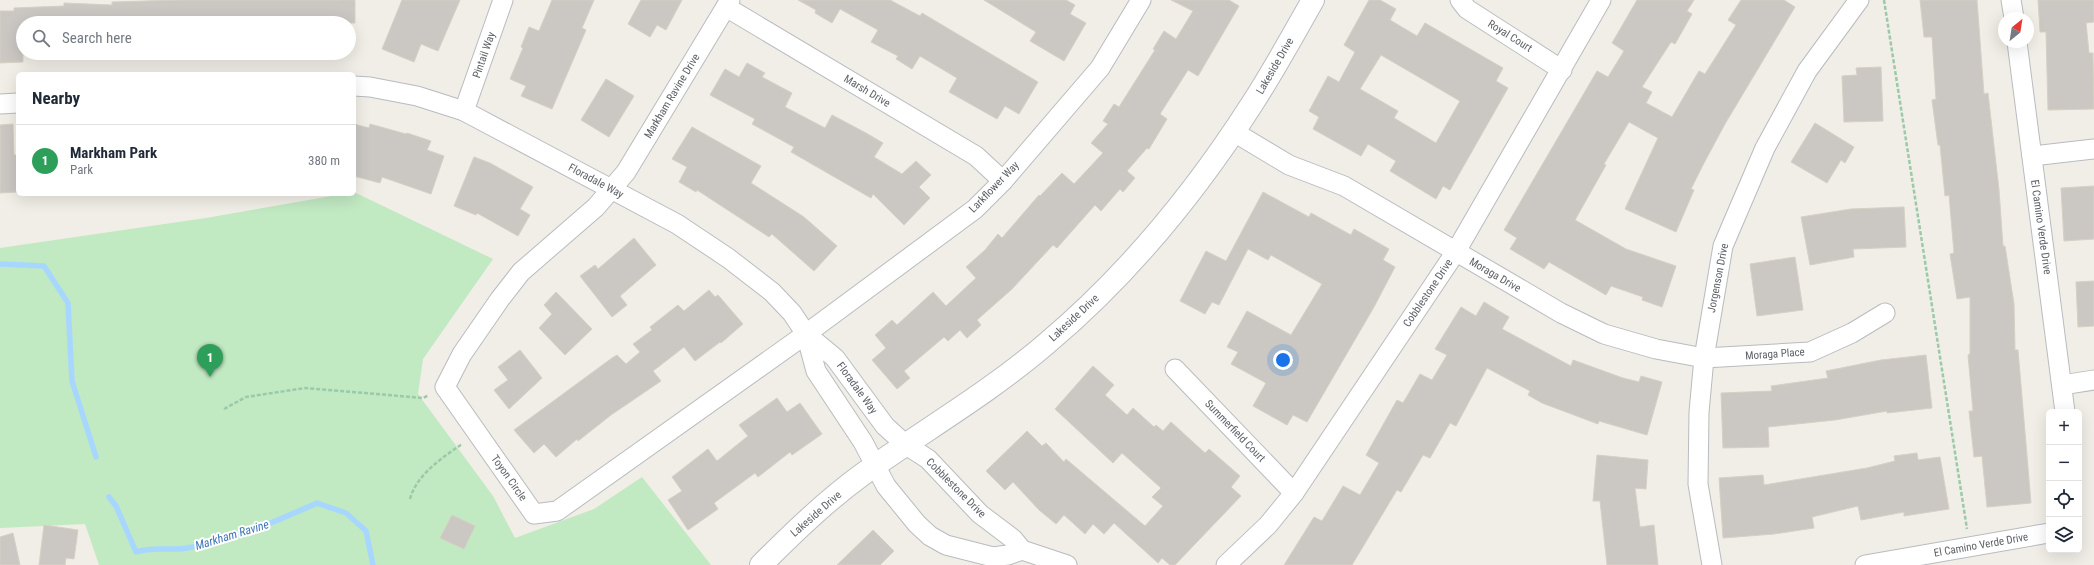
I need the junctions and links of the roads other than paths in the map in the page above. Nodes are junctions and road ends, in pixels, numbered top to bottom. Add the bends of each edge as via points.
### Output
1 (503, 0) edge
2 (1313, 0) edge
3 (1460, 0) edge
4 (1601, 0) edge
5 (1859, 0) edge
6 (2012, 0) edge
7 (1139, 1) edge
8 (728, 3) edge
9 (2013, 12) edge
10 (2018, 48) edge
11 (1562, 70) junction
12 (356, 86) edge
13 (16, 103) edge
14 (0, 104) edge
15 (464, 111) junction
16 (1234, 132) junction
17 (2094, 149) edge
18 (2032, 156) junction
19 (1003, 181) junction
20 (611, 190) junction
21 (1456, 253) junction
22 (1885, 313) dead end
23 (806, 334) junction
24 (1704, 358) junction
25 (1175, 369) dead end
26 (2094, 380) edge
27 (2062, 385) junction
28 (2065, 409) edge
29 (906, 445) junction
30 (877, 465) junction
31 (1294, 493) junction
32 (2046, 534) edge
33 (1022, 550) junction
34 (760, 565) edge
35 (1067, 565) edge
36 (1226, 565) edge
37 (1712, 565) edge
38 (1865, 565) edge

1 - 15 street, Pintail Way
2 - 16 street, Lakeside Drive
3 - 11 street, Royal Court via 1467,9
4 - 11 street, Cobblestone Drive
5 - 24 street, Jorgenson Drive via 1807,71 1765,148 1723,246
6 - 9 street
7 - 19 street, Larkflower Way via 1100,68
8 - 19 street, Marsh Drive via 976,156
8 - 20 street, Markham Ravine Drive via 626,172
10 - 18 street, El Camino Verde Drive
11 - 21 street, Cobblestone Drive
12 - 15 street, Floradale Way via 417,96
13 - 14 street
15 - 20 street, Floradale Way
16 - 21 street, Moraga Drive via 1289,164 1344,186
16 - 29 street, Lakeside Drive via 1174,212 1128,267 1091,304 1015,369
17 - 18 street
18 - 27 street, El Camino Verde Drive
19 - 23 street, Larkflower Way via 975,209
20 - 23 street, Floradale Way via 677,224 728,258 772,292 792,313
20 - 23 street, Toyon Circle via 596,207 521,272 462,354 445,387 534,514 557,511
21 - 24 street, Moraga Drive via 1560,313 1604,334 1656,349
21 - 31 street, Cobblestone Drive
22 - 24 street, Moraga Place via 1852,333 1810,352
23 - 29 street, Floradale Way via 836,358 885,426
23 - 30 street, Floradale Way via 816,371
24 - 37 street, Jorgenson Drive via 1699,412 1698,484
25 - 31 street, Summerfield Court
26 - 27 street
27 - 28 street, El Camino Verde Drive
29 - 30 street, Lakeside Drive
29 - 33 street, Cobblestone Drive via 928,459 980,514 1013,539
30 - 33 street via 886,486 930,536 946,545 993,557
30 - 34 street, Lakeside Drive via 862,474 816,513
31 - 36 street, Cobblestone Drive via 1268,525
32 - 38 street, El Camino Verde Drive
33 - 35 street, Cobblestone Drive

